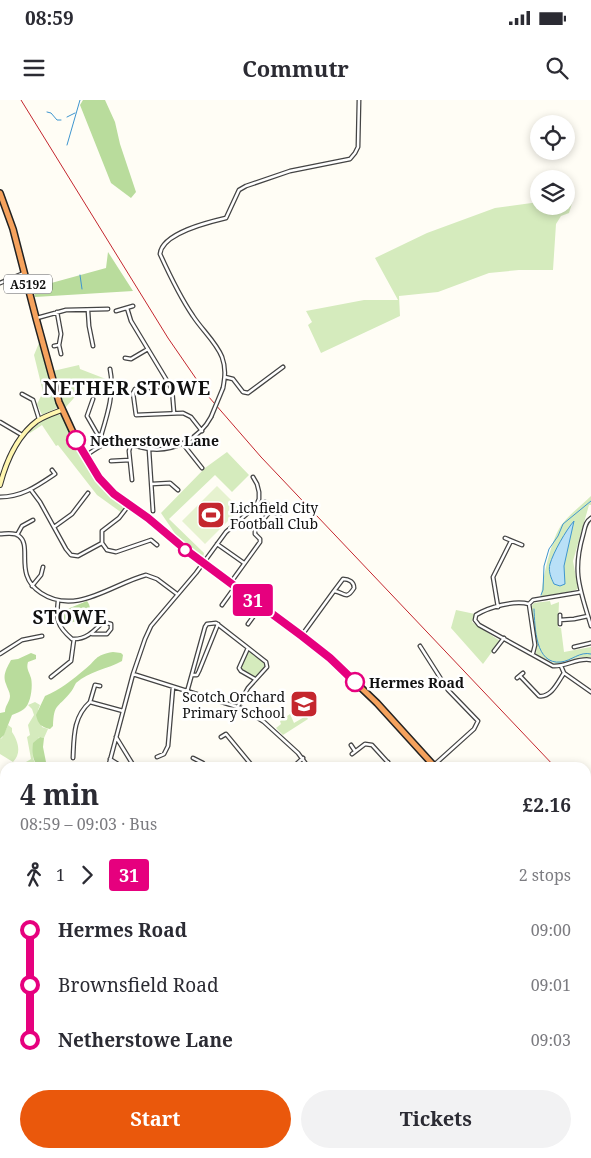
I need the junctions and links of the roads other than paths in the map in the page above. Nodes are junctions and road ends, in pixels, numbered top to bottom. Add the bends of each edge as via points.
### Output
1 (359, 100) edge
2 (0, 193) edge
3 (25, 272) junction
4 (0, 283) edge
5 (133, 306) dead end
6 (126, 308) junction
7 (88, 311) junction
8 (116, 311) dead end
9 (57, 312) junction
10 (105, 314) dead end
11 (36, 318) junction
12 (59, 345) junction
13 (54, 346) dead end
14 (93, 346) dead end
15 (148, 349) junction
16 (61, 354) dead end
17 (125, 358) dead end
18 (283, 367) dead end
19 (110, 369) dead end
20 (225, 377) junction
21 (168, 382) junction
22 (22, 394) dead end
23 (93, 399) dead end
24 (62, 410) junction
25 (174, 413) junction
26 (39, 420) junction
27 (0, 422) edge
28 (202, 431) junction
29 (23, 436) junction
30 (100, 439) junction
31 (103, 444) junction
32 (131, 444) junction
33 (182, 444) junction
34 (149, 450) junction
35 (85, 457) junction
36 (130, 460) junction
37 (111, 461) dead end
38 (202, 468) dead end
39 (52, 470) dead end
40 (253, 477) dead end
41 (132, 480) dead end
42 (152, 484) junction
43 (0, 485) edge
44 (30, 490) junction
45 (178, 490) dead end
46 (88, 493) dead end
47 (0, 497) edge
48 (265, 502) dead end
49 (129, 505) junction
50 (272, 509) junction
51 (153, 511) dead end
52 (278, 516) dead end
53 (591, 518) edge
54 (33, 520) dead end
55 (54, 527) junction
56 (0, 534) edge
57 (17, 534) junction
58 (505, 538) dead end
59 (512, 541) junction
60 (102, 543) junction
61 (217, 543) junction
62 (157, 545) dead end
63 (522, 545) dead end
64 (203, 563) junction
65 (244, 563) junction
66 (44, 567) dead end
67 (234, 578) dead end
68 (32, 586) junction
69 (235, 587) junction
70 (334, 592) junction
71 (581, 592) junction
72 (177, 594) junction
73 (58, 601) junction
74 (529, 604) junction
75 (222, 605) dead end
76 (261, 606) junction
77 (498, 607) junction
78 (560, 615) dead end
79 (588, 616) junction
80 (560, 620) junction
81 (218, 624) junction
82 (248, 624) dead end
83 (560, 624) dead end
84 (591, 626) edge
85 (92, 634) junction
86 (42, 636) dead end
87 (302, 636) junction
88 (35, 637) junction
89 (504, 638) junction
90 (74, 640) junction
91 (36, 642) dead end
92 (591, 643) edge
93 (420, 646) dead end
94 (427, 646) dead end
95 (574, 647) dead end
96 (248, 648) junction
97 (424, 649) junction
98 (494, 651) dead end
99 (533, 653) junction
100 (0, 654) edge
101 (591, 660) edge
102 (561, 666) junction
103 (564, 673) junction
104 (133, 674) junction
105 (192, 675) junction
106 (520, 676) dead end
107 (50, 677) dead end
108 (255, 679) junction
109 (100, 686) dead end
110 (173, 687) junction
111 (187, 692) junction
112 (591, 692) edge
113 (90, 702) junction
114 (238, 706) junction
115 (123, 711) junction
116 (116, 737) junction
117 (221, 737) dead end
118 (351, 745) dead end
119 (355, 751) junction
120 (352, 754) dead end
121 (157, 757) dead end
122 (73, 758) dead end
123 (193, 758) dead end
124 (303, 758) junction
125 (110, 759) junction
126 (109, 762) edge
127 (115, 762) edge
128 (131, 762) edge
129 (201, 762) edge
130 (249, 762) edge
131 (299, 762) edge
132 (305, 762) edge
133 (388, 762) edge
134 (431, 762) edge
135 (439, 762) edge

1 - 20 street via 358,147 350,159 290,171 246,186 239,190 226,218 192,228 167,242 161,250 178,292 192,316 218,348
2 - 3 highway, A5192
3 - 4 street
3 - 11 highway, A5192
5 - 6 street
6 - 8 street
6 - 15 street
7 - 9 street
7 - 10 street via 106,309
7 - 14 street
9 - 11 street
9 - 12 street via 61,334
11 - 24 highway, A5192
12 - 13 street
12 - 16 street
15 - 17 street via 131,359
15 - 21 street
18 - 20 street via 248,393 243,392 233,378
19 - 30 street via 110,408
20 - 28 street, bridge via 211,417
21 - 25 street via 174,394
21 - 25 street via 159,387 135,389 134,412 140,416
22 - 26 street via 27,394 35,402
23 - 30 street via 87,416
24 - 26 street
24 - 35 highway, A5192
25 - 28 street via 187,414
26 - 29 street
27 - 29 street
28 - 33 street
29 - 43 street via 10,457
30 - 31 street
31 - 32 street via 114,441
31 - 35 street
32 - 34 street
32 - 36 street
33 - 34 street
33 - 38 street
34 - 42 street
35 - 49 highway, A5192 via 104,484
36 - 37 street
36 - 41 street
39 - 44 street via 55,474
40 - 61 street via 259,492 256,506
42 - 45 street via 170,483
42 - 51 street
44 - 47 street via 17,496
44 - 55 street
46 - 55 street via 72,514
48 - 50 street
49 - 60 street via 102,531
49 - 64 highway, A5192
50 - 52 street
50 - 65 street via 255,530 260,542
53 - 71 street via 586,523 577,560
54 - 57 street via 22,526
55 - 60 street via 71,554 78,556
56 - 57 street
57 - 68 street via 23,540 24,570
58 - 59 street
59 - 63 street
59 - 77 street via 493,577
60 - 62 street via 107,550 116,552 151,540
61 - 64 street
61 - 65 street
64 - 69 highway, A5192
64 - 72 street
65 - 67 street
66 - 68 street
68 - 73 street
69 - 75 street
69 - 76 highway, A5192
70 - 70 street via 349,595 354,585 343,579
70 - 87 street
71 - 74 street via 533,600
71 - 79 street
72 - 73 street via 146,575 86,599
72 - 104 street via 149,629
73 - 90 street via 57,620
74 - 77 street via 523,602
74 - 99 street
76 - 82 street
76 - 87 highway, A5192
77 - 89 street via 479,613 475,620
78 - 80 street
79 - 80 street
79 - 84 street
80 - 83 street
81 - 96 street
81 - 105 street via 199,672
81 - 105 street via 211,623 205,627
85 - 85 street via 103,622 111,624 107,634
85 - 90 street
86 - 88 street
87 - 134 highway, A5192 via 377,703
88 - 91 street
88 - 100 street via 18,642
89 - 98 street
89 - 99 street
90 - 107 street via 71,661
92 - 95 street
93 - 97 street
94 - 97 street
96 - 108 street via 239,668
96 - 108 street via 266,662 267,667
97 - 135 street via 448,690 478,722
99 - 102 street via 551,665
101 - 102 street via 580,659
102 - 103 street
103 - 106 street via 544,697 539,696
103 - 112 street
104 - 110 street
104 - 115 street
105 - 111 street
108 - 114 street
109 - 113 street via 95,685
110 - 111 street
110 - 121 street via 168,746 164,754
111 - 114 street
113 - 115 street
113 - 122 street via 80,712 74,728
114 - 124 street via 264,722
115 - 116 street
116 - 125 street
116 - 128 street
117 - 130 street via 226,734
118 - 119 street
119 - 120 street
119 - 133 street via 365,744 372,745
123 - 129 street
124 - 131 street
124 - 132 street
125 - 126 street
125 - 127 street

